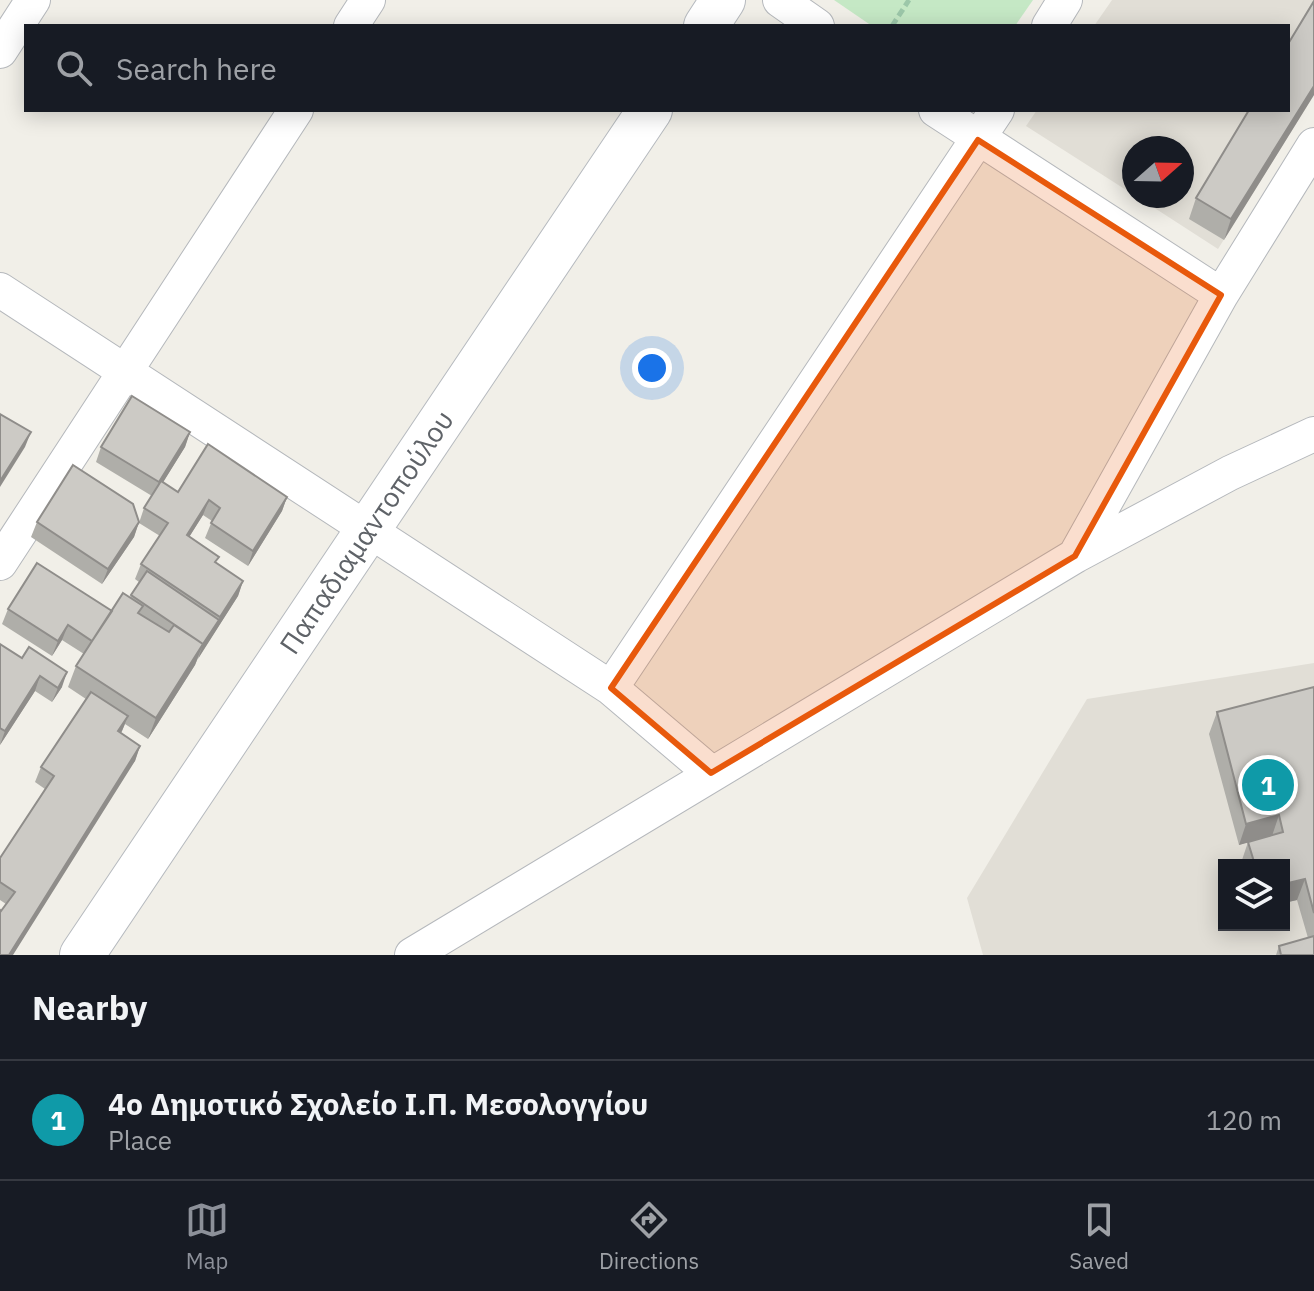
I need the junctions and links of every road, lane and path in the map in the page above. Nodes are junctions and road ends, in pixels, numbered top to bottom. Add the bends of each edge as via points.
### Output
1 (33, 0) edge
2 (368, 0) edge
3 (723, 0) edge
4 (780, 0) edge
5 (909, 0) edge
6 (1065, 0) edge
7 (352, 24) edge
8 (707, 24) edge
9 (814, 24) edge
10 (893, 24) edge
11 (1050, 24) edge
12 (0, 51) edge
13 (295, 112) edge
14 (649, 112) edge
15 (939, 112) edge
16 (996, 112) edge
17 (978, 140) junction
18 (1314, 145) edge
19 (0, 290) edge
20 (1221, 295) junction
21 (127, 370) junction
22 (1312, 441) edge
23 (369, 527) junction
24 (1075, 556) junction
25 (0, 563) edge
26 (611, 688) junction
27 (711, 773) junction
28 (82, 955) edge
29 (412, 955) edge

1 - 12 street
2 - 7 street
3 - 8 main road
4 - 9 street
5 - 10 path
6 - 11 street
13 - 21 street
14 - 23 main road, Παπαδιαμαντοπούλου
15 - 17 street
16 - 17 street
17 - 20 street
17 - 26 street
18 - 20 street
19 - 21 street
20 - 24 street
21 - 23 street
21 - 25 street
22 - 24 street via 1230,473
23 - 26 street
23 - 28 main road, Παπαδιαμαντοπούλου
24 - 27 street
26 - 27 street
27 - 29 street

